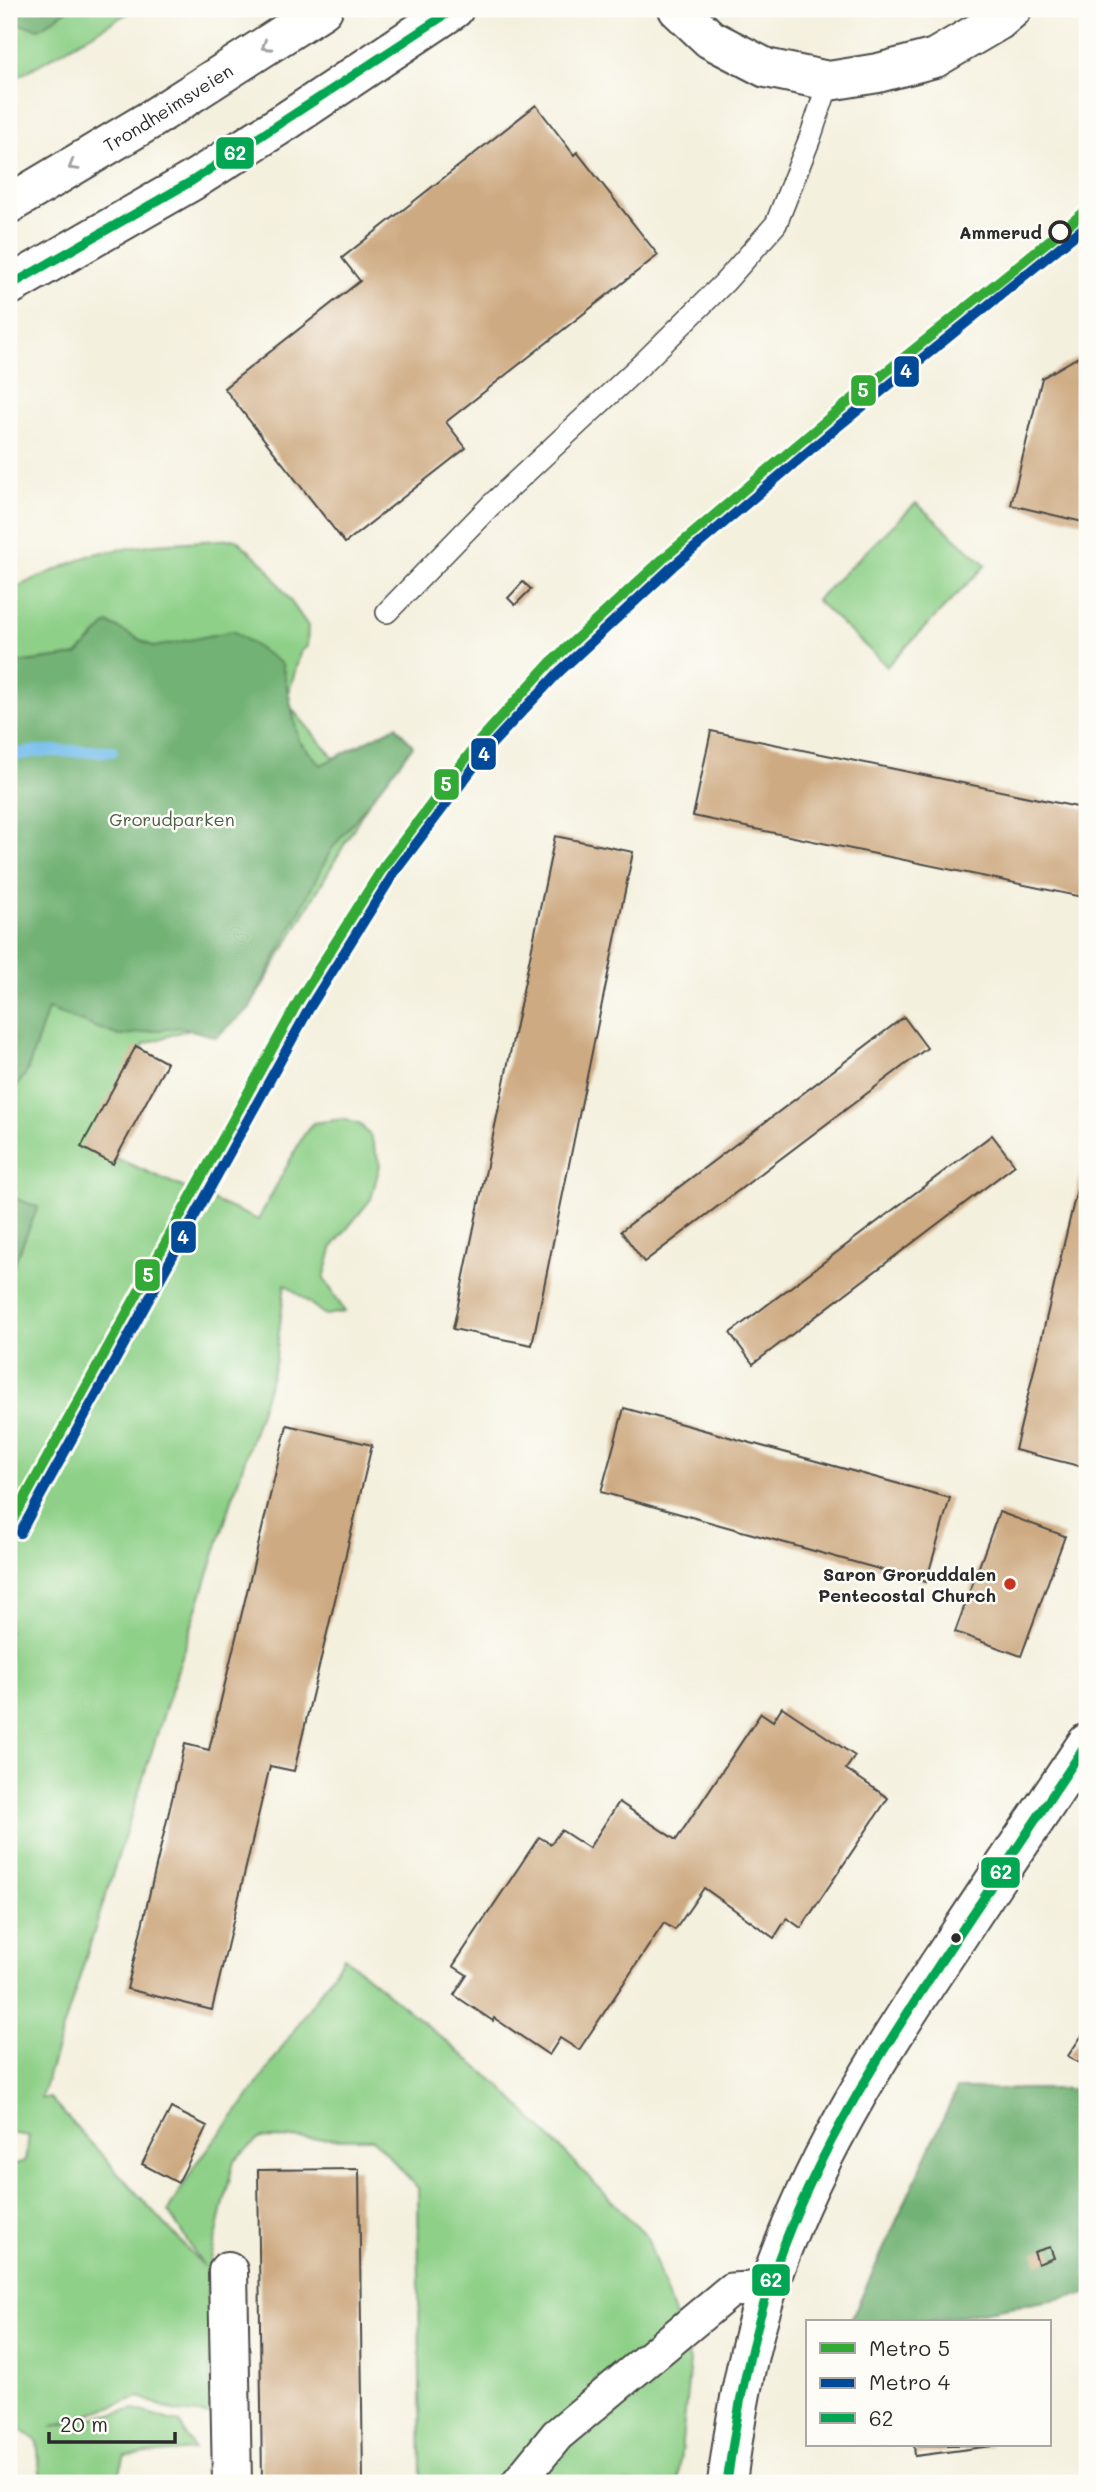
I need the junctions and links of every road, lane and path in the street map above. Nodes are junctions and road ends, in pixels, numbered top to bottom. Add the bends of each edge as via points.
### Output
1 (323, 9) edge
2 (454, 9) edge
3 (678, 9) edge
4 (1012, 9) edge
5 (829, 81) junction
6 (9, 204) edge
7 (9, 286) edge
8 (387, 612) dead end
9 (1087, 1743) edge
10 (228, 2271) dead end
11 (769, 2288) junction
12 (232, 2483) edge
13 (518, 2483) edge
14 (727, 2483) edge

1 -> 6 main road, Trondheimsveien
2 - 7 main road via 192,181
3 - 5 main road via 710,39 766,68
4 - 5 main road via 935,58
5 - 8 lane via 776,224 725,282 490,506
9 - 11 main road via 867,2076 807,2191
10 - 12 main road
11 - 13 street via 730,2290 557,2435
11 - 14 main road via 744,2375

